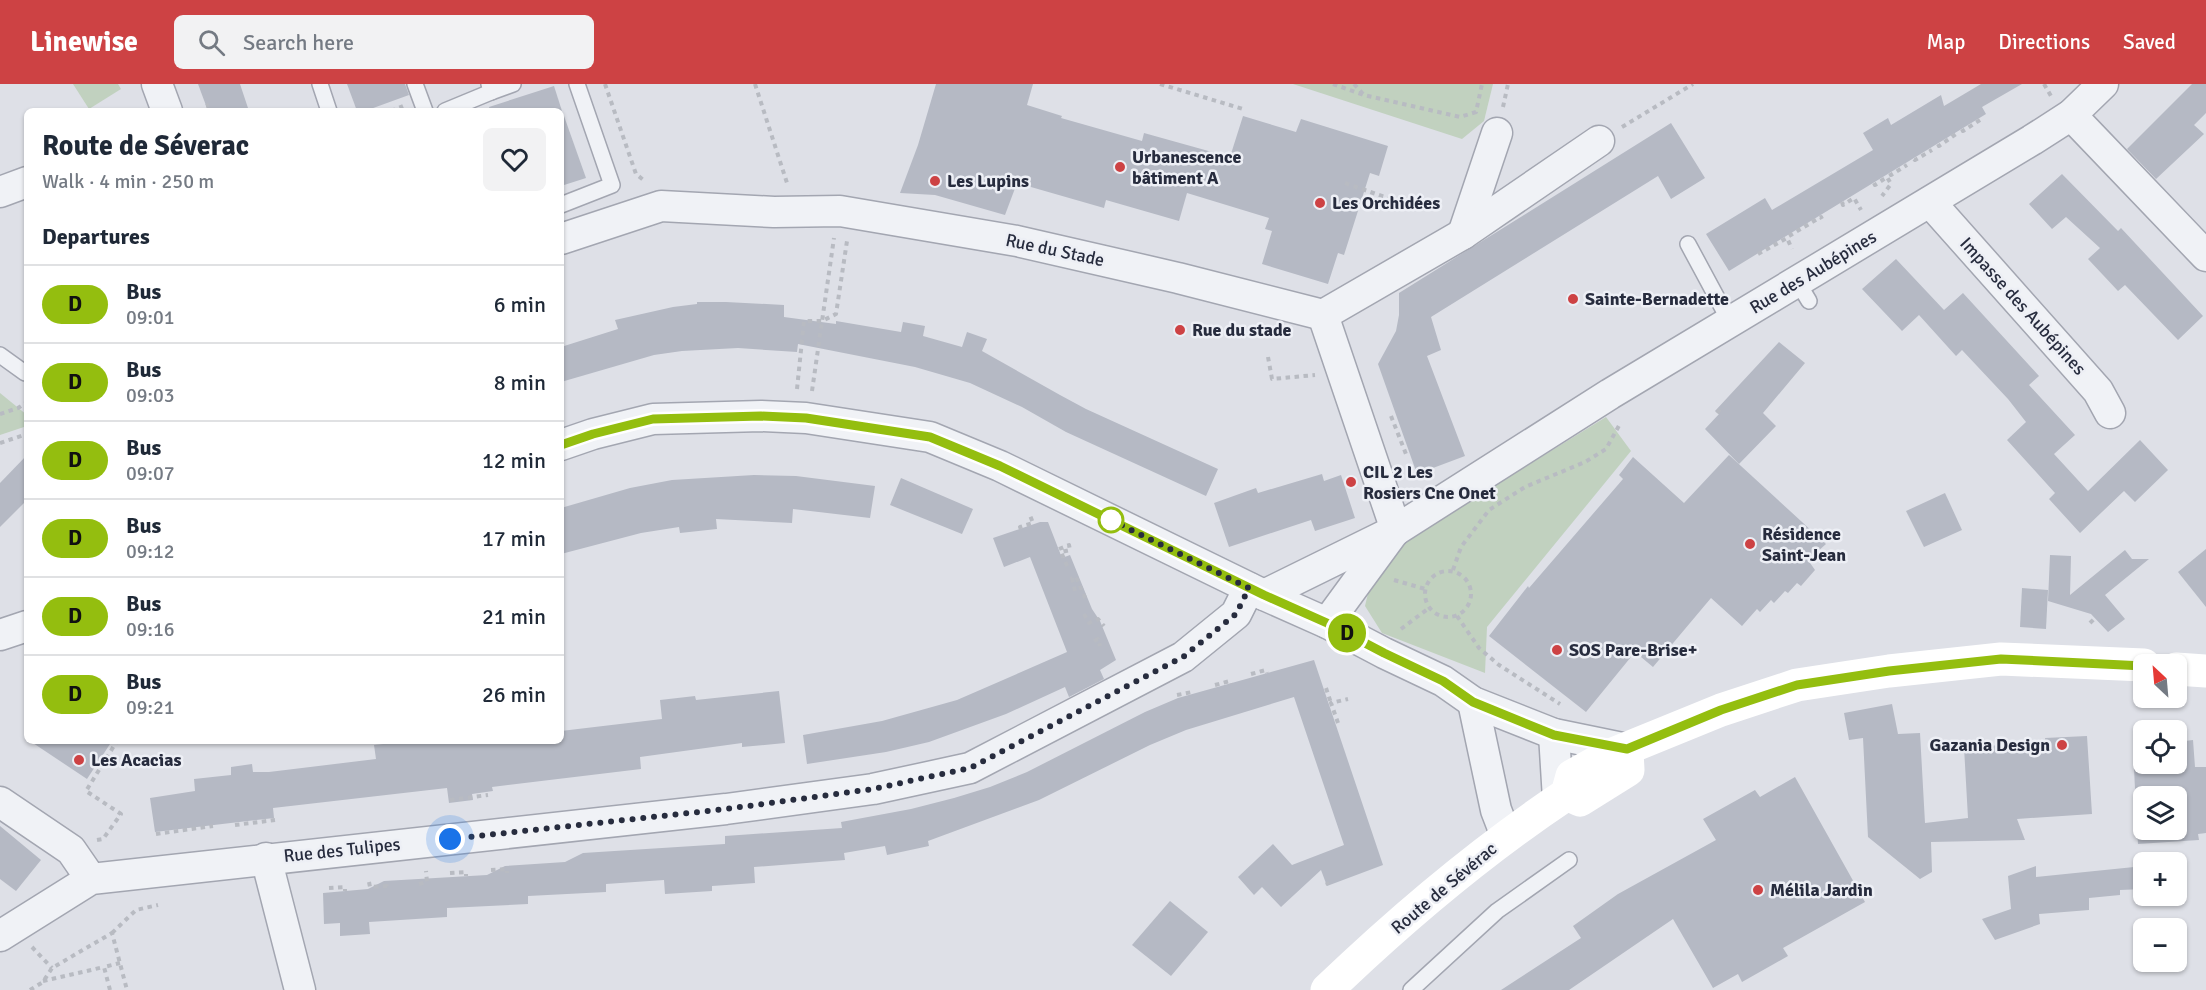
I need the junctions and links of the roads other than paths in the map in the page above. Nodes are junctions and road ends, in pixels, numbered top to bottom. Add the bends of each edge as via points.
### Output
1 (157, 84) edge
2 (320, 84) edge
3 (415, 84) edge
4 (513, 84) edge
5 (577, 84) edge
6 (2103, 84) edge
7 (490, 88) edge
8 (166, 108) edge
9 (328, 108) edge
10 (424, 108) edge
11 (451, 108) edge
12 (2070, 115) junction
13 (1497, 133) dead end
14 (1599, 141) road end
15 (24, 183) edge
16 (0, 192) edge
17 (1930, 202) junction
18 (564, 204) edge
19 (1462, 234) junction
20 (564, 238) edge
21 (1688, 244) dead end
22 (2206, 256) edge
23 (1323, 315) junction
24 (1730, 322) junction
25 (0, 355) edge
26 (24, 372) edge
27 (2110, 413) dead end
28 (564, 444) edge
29 (1396, 530) junction
30 (1256, 591) junction
31 (1327, 623) junction
32 (24, 627) edge
33 (0, 635) edge
34 (2133, 665) edge
35 (2187, 670) edge
36 (2206, 671) edge
37 (1473, 702) junction
38 (1554, 735) junction
39 (1627, 749) junction
40 (1563, 797) junction
41 (0, 802) edge
42 (1506, 836) junction
43 (266, 858) junction
44 (1569, 860) dead end
45 (91, 879) junction
46 (13, 939) edge
47 (300, 990) edge
48 (1327, 990) edge
49 (1411, 990) edge

1 - 8 street
2 - 9 lane
3 - 10 lane
4 - 7 lane
5 - 18 lane via 612,185
6 - 12 street, Rue des Aubépines
7 - 11 lane
12 - 17 street, Rue des Aubépines
12 - 22 street
13 - 19 street
14 - 19 street
15 - 16 street
17 - 24 street, Rue des Aubépines via 1803,291
17 - 27 street, Impasse des Aubépines via 2098,391
19 - 23 street
20 - 23 street, Rue du Stade via 661,206 840,211 1017,241
21 - 24 lane
23 - 29 street
24 - 29 street, Rue des Aubépines
25 - 26 lane
28 - 30 street via 653,419 761,416 806,418 930,437 1000,466
29 - 30 street, Rue des Aubépines
29 - 31 street, Rue des Aubépines
30 - 31 street
30 - 43 street, Rue des Tulipes via 1236,614 1183,657 970,768 873,789 726,809
31 - 37 street via 1443,681
32 - 33 street
34 - 39 main road, Route de Sévérac via 2001,659 1797,685 1721,710
35 - 36 main road
37 - 38 street
37 - 42 street via 1496,810
38 - 39 street
38 - 40 street
39 - 40 main road, Route de Sévérac via 1572,776
40 - 42 main road, Route de Sévérac
41 - 45 street via 71,850
42 - 48 main road, Route de Sévérac via 1454,875
43 - 45 street, Rue des Tulipes
43 - 47 street
44 - 49 lane via 1497,911
45 - 46 street, Rue des Tulipes

